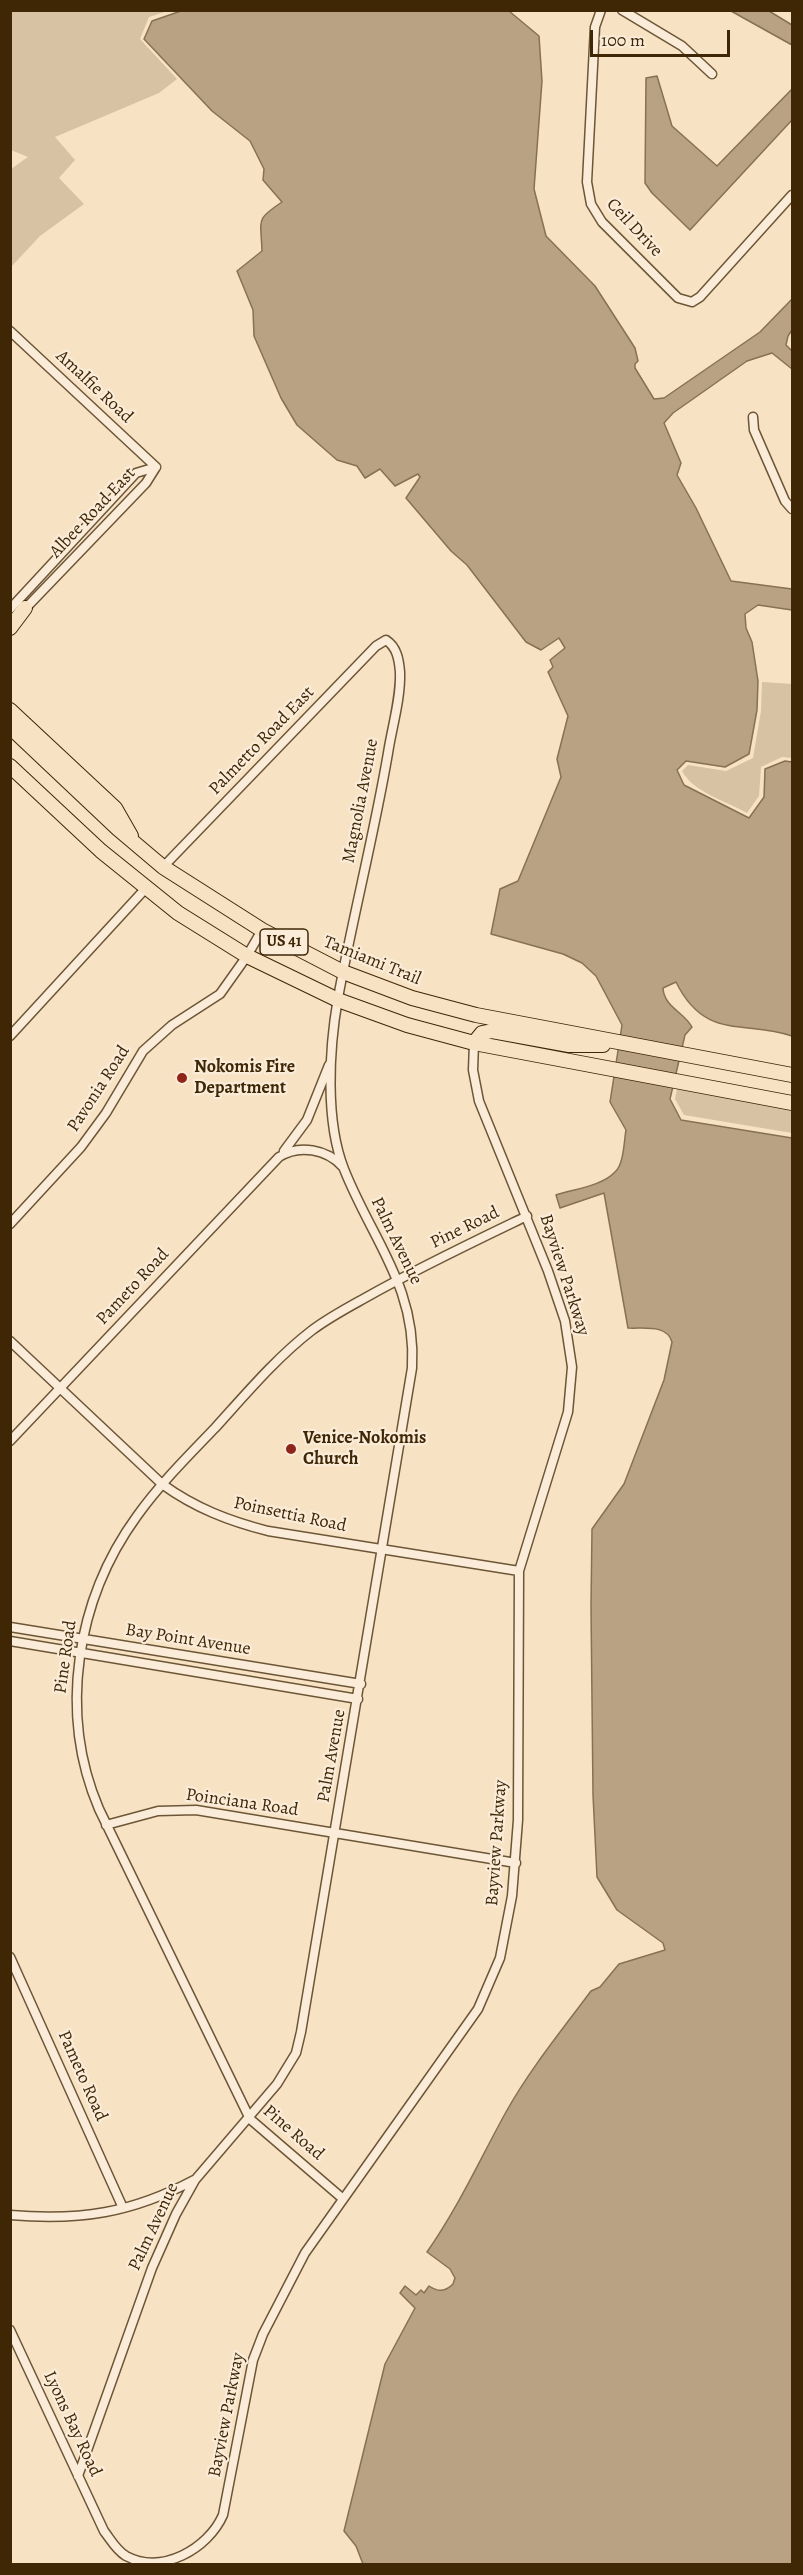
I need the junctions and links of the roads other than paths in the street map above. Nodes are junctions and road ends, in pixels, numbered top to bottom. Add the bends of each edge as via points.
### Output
1 (601, 10) edge
2 (622, 10) edge
3 (712, 74) dead end
4 (792, 195) edge
5 (10, 331) edge
6 (753, 417) dead end
7 (156, 467) junction
8 (792, 509) edge
9 (26, 608) joint
10 (10, 609) edge
11 (10, 626) edge
12 (386, 640) joint
13 (10, 710) edge
14 (10, 727) edge
15 (10, 766) edge
16 (134, 843) junction
17 (163, 867) junction
18 (146, 888) junction
19 (261, 930) junction
20 (247, 956) junction
21 (343, 972) junction
22 (338, 1000) junction
23 (10, 1036) edge
24 (474, 1043) junction
25 (617, 1043) junction
26 (331, 1059) junction
27 (792, 1075) edge
28 (792, 1103) edge
29 (279, 1157) junction
30 (343, 1167) junction
31 (527, 1216) junction
32 (10, 1224) edge
33 (398, 1280) junction
34 (10, 1341) edge
35 (60, 1388) junction
36 (10, 1441) edge
37 (162, 1484) junction
38 (384, 1550) junction
39 (519, 1571) junction
40 (10, 1627) edge
41 (82, 1640) junction
42 (10, 1641) edge
43 (80, 1653) junction
44 (361, 1684) junction
45 (358, 1699) junction
46 (106, 1825) junction
47 (335, 1833) junction
48 (516, 1863) junction
49 (10, 1957) edge
50 (250, 2119) junction
51 (195, 2180) junction
52 (342, 2198) junction
53 (123, 2208) junction
54 (10, 2215) edge
55 (10, 2330) edge
56 (78, 2475) junction
57 (104, 2531) joint
58 (184, 2561) edge

1 - 4 street, Ceil Drive via 596,27 588,197 602,222 678,297 692,302 700,297
2 - 3 street via 682,46
5 - 7 street, Amalfie Road
6 - 8 street via 754,430 784,501
7 - 9 street, Albee Road East via 146,483
7 - 10 street, Albee Road East via 136,473
9 - 11 main road
12 - 17 street, Palmetto Road East
12 - 21 street, Magnolia Avenue via 396,650 400,682 380,800
13 - 16 main road via 115,808
14 - 16 main road, Tamiami Trail / US 41
15 - 18 main road, US 41
16 - 17 main road, Tamiami Trail / US 41
17 - 19 main road, Tamiami Trail / US 41
18 - 20 main road, US 41
18 - 23 street
19 - 20 street, Pavonia Road
19 - 21 main road, Tamiami Trail / US 41
20 - 22 main road, US 41
20 - 32 street, Pavonia Road via 220,994 172,1025 143,1051 81,1148
21 - 22 street, Magnolia Avenue
21 - 25 main road, Tamiami Trail / US 41 via 446,1008
22 - 24 main road, US 41 via 407,1025
22 - 26 street, Palm Avenue
24 - 25 main road via 482,1034 492,1031 580,1046
24 - 28 main road, US 41
24 - 31 street, Bayview Parkway via 473,1070 479,1101
25 - 27 main road, Tamiami Trail / US 41
26 - 29 street, Pameto Road via 310,1115
26 - 30 street, Palm Avenue via 332,1111
29 - 30 street via 289,1150 302,1149 326,1154
29 - 35 street, Pameto Road
30 - 33 street, Palm Avenue
31 - 33 street, Pine Road
31 - 39 street, Bayview Parkway via 565,1321 572,1382 568,1412
33 - 37 street, Pine Road via 311,1331
33 - 38 street, Palm Avenue via 409,1311 413,1361
34 - 35 street, Poinsettia Road
35 - 36 street, Pameto Road
35 - 37 street, Poinsettia Road
37 - 38 street, Poinsettia Road via 190,1503 237,1524
37 - 41 street, Pine Road via 111,1557
38 - 39 street, Poinsettia Road
38 - 44 street, Palm Avenue
39 - 48 street, Bayview Parkway
40 - 41 street, Bay Point Avenue
41 - 43 street, Pine Road
41 - 44 street, Bay Point Avenue
42 - 43 street, Bay Point Avenue
43 - 45 street, Bay Point Avenue
43 - 46 street, Pine Road via 76,1709 79,1743 87,1781
44 - 45 street, Palm Avenue
45 - 47 street, Palm Avenue
46 - 47 street, Poinciana Road via 158,1811 183,1809
46 - 50 street, Pine Road
47 - 48 street, Poinciana Road
47 - 50 street, Palm Avenue via 296,2053
48 - 52 street, Bayview Parkway via 503,1942 486,1995 469,2025
49 - 53 street, Pameto Road
50 - 51 street, Palm Avenue
50 - 52 street, Pine Road
51 - 53 street
51 - 56 street, Palm Avenue via 152,2268
52 - 58 street, Bayview Parkway via 298,2264 256,2349 219,2524
53 - 54 street via 69,2218
55 - 56 street, Lyons Bay Road
56 - 57 street, Lyons Bay Road
57 - 58 street, Bayview Parkway via 117,2549 133,2560 160,2564

